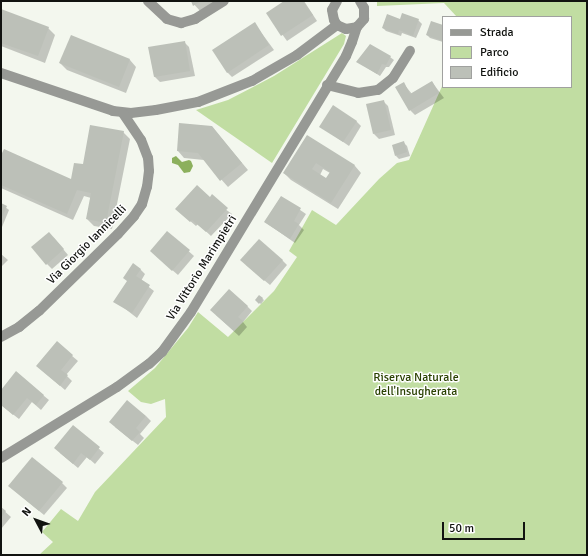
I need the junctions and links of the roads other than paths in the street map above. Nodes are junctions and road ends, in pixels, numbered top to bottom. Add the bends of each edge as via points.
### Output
1 (148, 1) edge
2 (224, 1) edge
3 (337, 1) edge
4 (360, 1) edge
5 (337, 24) junction
6 (357, 27) junction
7 (410, 51) dead end
8 (1, 73) edge
9 (327, 85) junction
10 (123, 113) junction
11 (1, 337) edge
12 (1, 458) edge

1 - 2 street via 167,19 181,23 195,19
3 - 5 street via 332,10
4 - 6 street, Via Vittorio Marimpietri via 365,13 364,19
5 - 6 street via 346,29
5 - 10 street via 288,61 235,89 183,106
6 - 9 street, Via Vittorio Marimpietri via 348,51
7 - 9 street via 393,78 378,90 358,93
8 - 10 street
9 - 12 street, Via Vittorio Marimpietri via 192,312 162,352 117,387
10 - 11 street, Via Giorgio Iannicelli via 142,140 148,158 147,187 142,204 118,234 39,311

